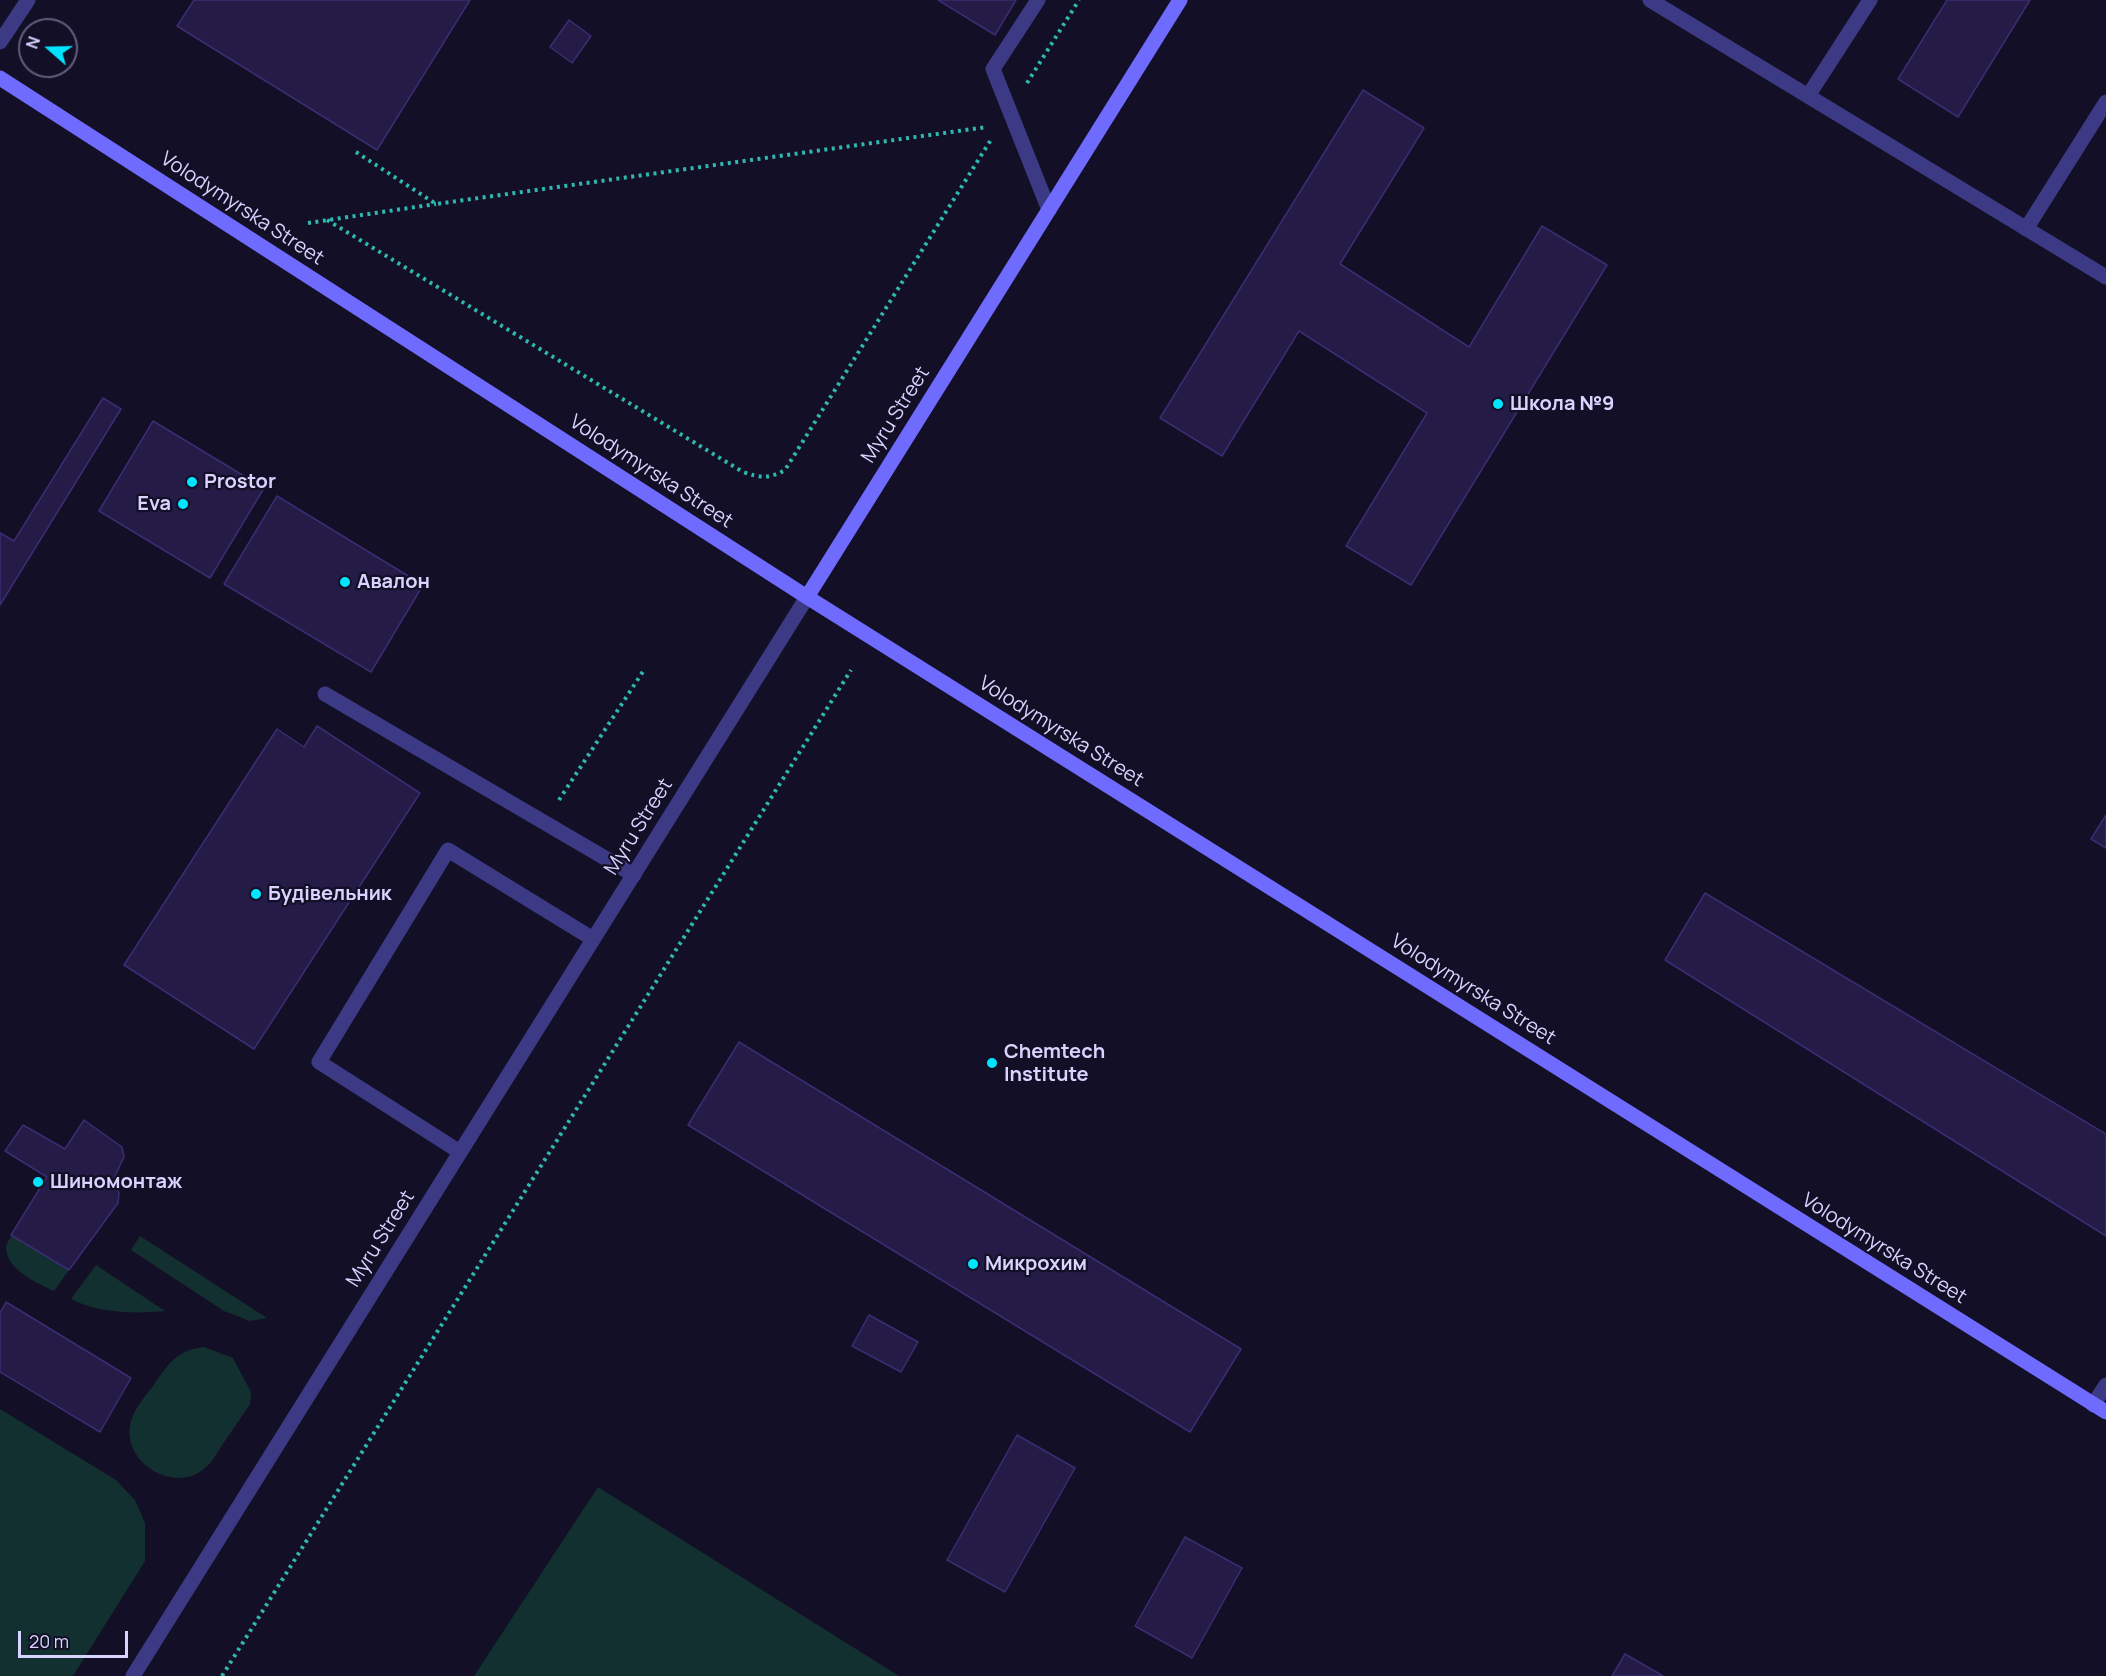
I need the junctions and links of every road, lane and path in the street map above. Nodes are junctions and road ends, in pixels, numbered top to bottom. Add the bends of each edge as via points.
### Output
1 (28, 0) edge
2 (1038, 0) edge
3 (1079, 0) edge
4 (1180, 0) edge
5 (1650, 0) edge
6 (1870, 0) edge
7 (0, 42) edge
8 (0, 78) edge
9 (1808, 96) junction
10 (2106, 102) edge
11 (1009, 111) junction
12 (1000, 126) junction
13 (356, 152) dead end
14 (436, 204) junction
15 (1049, 210) junction
16 (327, 220) junction
17 (308, 223) dead end
18 (2026, 229) junction
19 (2106, 277) edge
20 (807, 597) junction
21 (644, 670) dead end
22 (851, 670) dead end
23 (325, 694) dead end
24 (544, 823) junction
25 (634, 875) junction
26 (594, 939) junction
27 (460, 1152) junction
28 (2106, 1385) edge
29 (2100, 1408) edge
30 (133, 1676) edge
31 (222, 1676) edge

1 - 7 street
2 - 11 street via 993,69
3 - 11 path
4 - 15 street, Myru Street
5 - 9 street
6 - 9 street
8 - 20 street, Volodymyrska Street
9 - 18 street
10 - 18 street
11 - 12 path
11 - 15 street
12 - 14 path
12 - 16 path via 784,470 771,477 758,478 743,472
13 - 14 path
14 - 16 path
15 - 20 street, Myru Street
16 - 17 path
18 - 19 street
20 - 25 street, Myru Street
20 - 29 street, Volodymyrska Street
21 - 24 path
22 - 31 path
23 - 24 street
24 - 25 street
25 - 26 street, Myru Street
26 - 27 street, Myru Street
26 - 27 street via 448,850 319,1062
27 - 30 street, Myru Street
28 - 29 street

